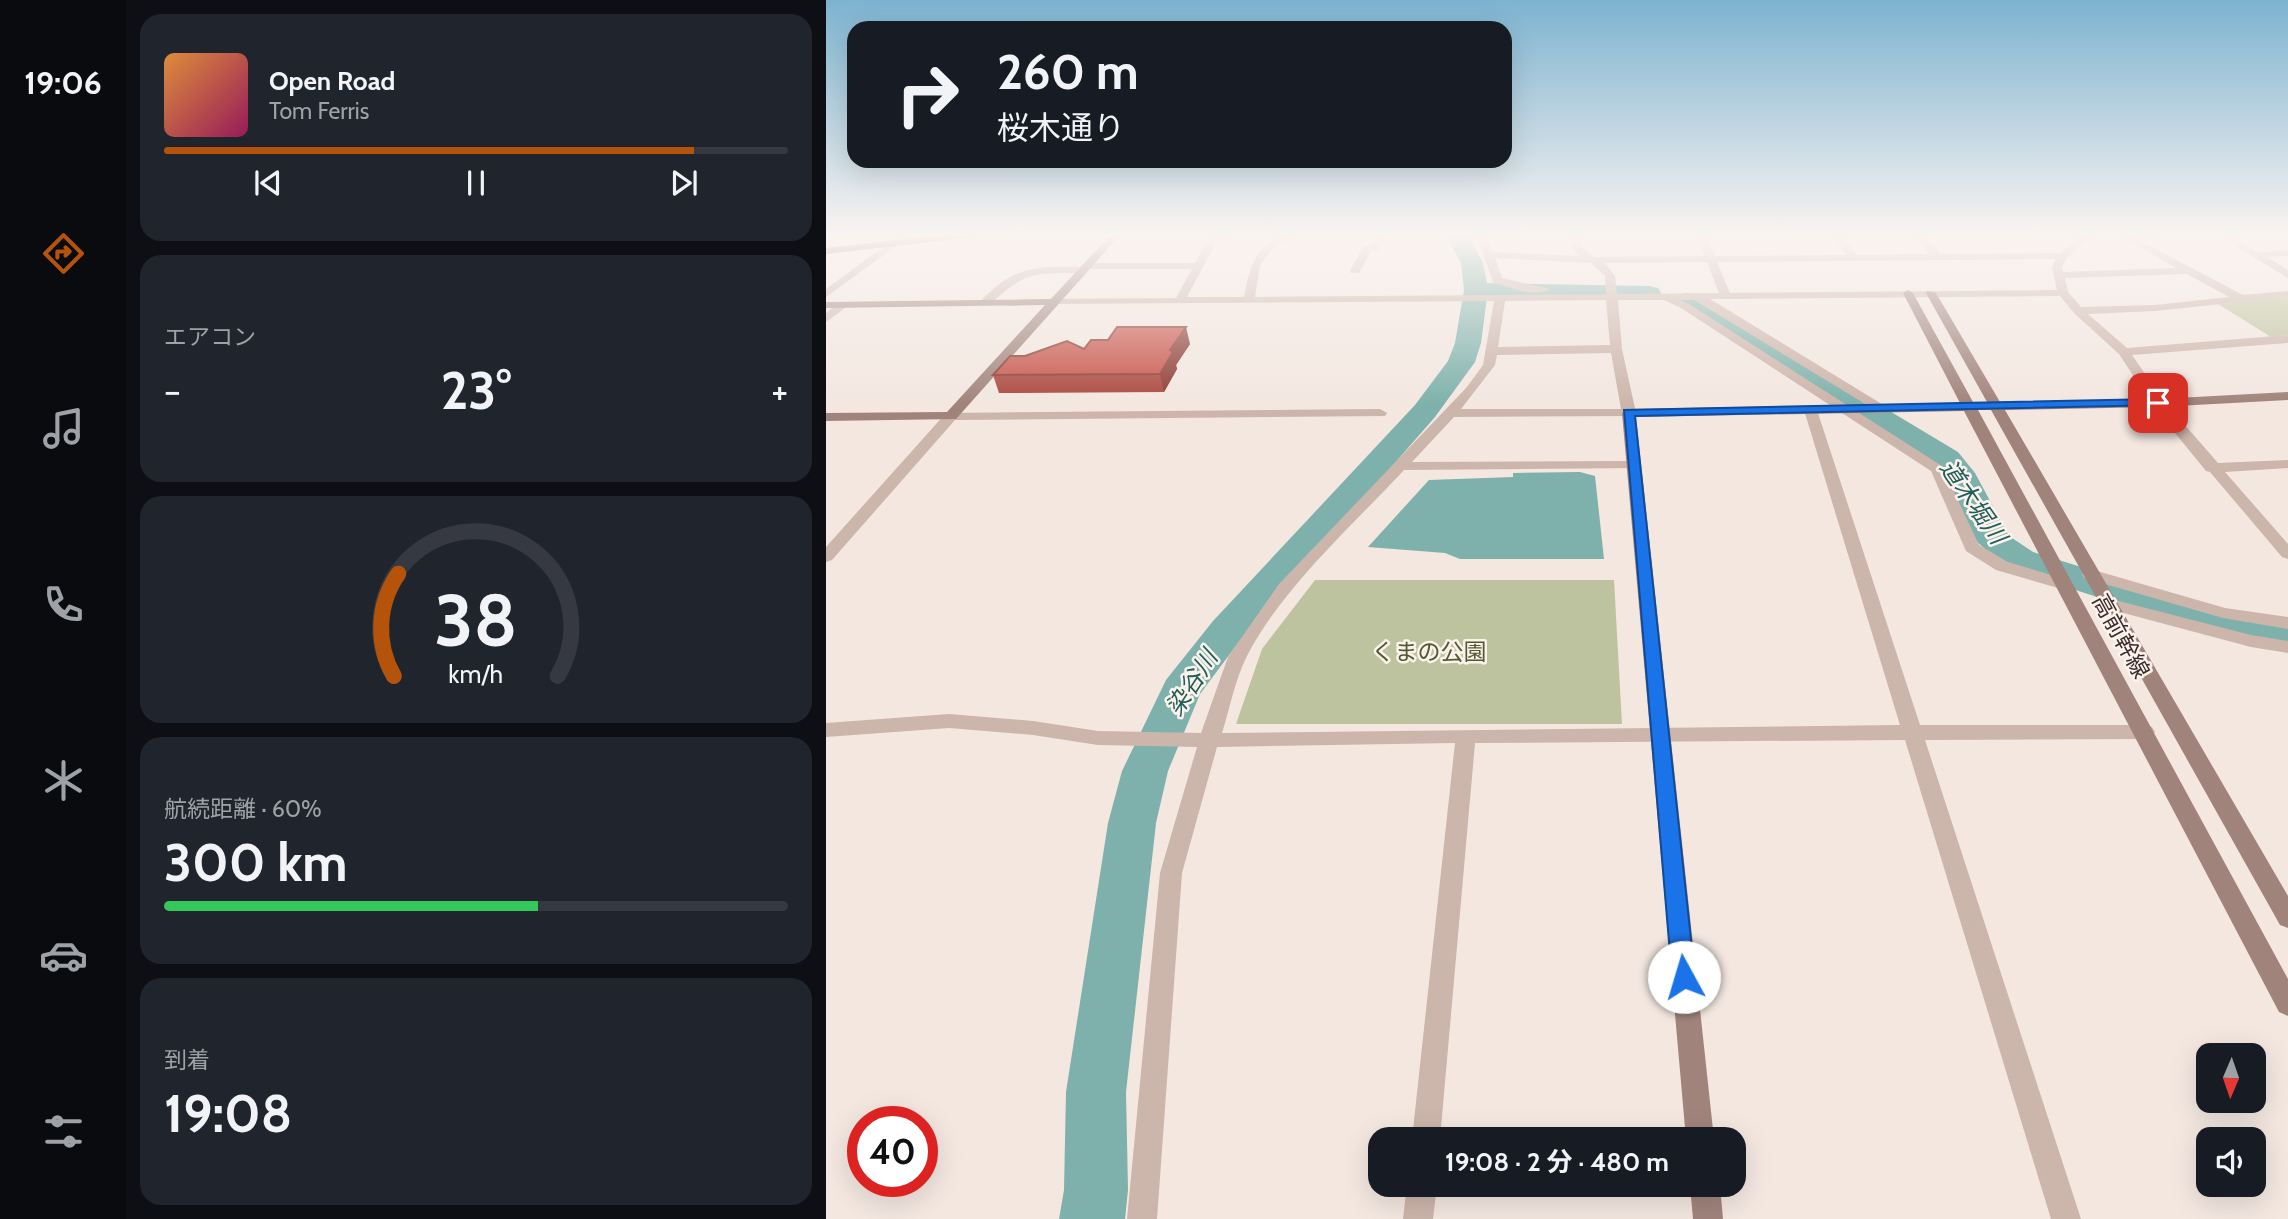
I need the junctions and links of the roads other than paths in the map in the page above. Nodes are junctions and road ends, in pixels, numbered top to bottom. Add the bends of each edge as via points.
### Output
1 (998, 291) edge
2 (1063, 291) edge
3 (1186, 291) edge
4 (1251, 291) edge
5 (1569, 291) edge
6 (1724, 291) edge
7 (2226, 291) edge
8 (1611, 293) junction
9 (1908, 293) junction
10 (1931, 293) junction
11 (2063, 293) joint
12 (2288, 294) edge
13 (1726, 296) junction
14 (1698, 297) junction
15 (1662, 298) junction
16 (1497, 299) junction
17 (2241, 299) junction
18 (1249, 300) junction
19 (1180, 301) junction
20 (1054, 302) junction
21 (985, 303) junction
22 (826, 305) edge
23 (843, 305) junction
24 (2078, 311) junction
25 (826, 319) edge
26 (2288, 339) edge
27 (1616, 349) junction
28 (1490, 351) junction
29 (2123, 352) junction
30 (2288, 396) edge
31 (2158, 403) junction
32 (1993, 405) junction
33 (1968, 406) junction
34 (1879, 409) junction
35 (1811, 410) junction
36 (1849, 410) junction
37 (1380, 413) dead end
38 (1453, 413) junction
39 (1629, 413) junction
40 (951, 416) junction
41 (826, 417) edge
42 (2288, 464) edge
43 (1634, 465) junction
44 (1402, 466) junction
45 (2211, 468) junction
46 (2286, 549) edge
47 (826, 557) edge
48 (2090, 574) junction
49 (2065, 585) junction
50 (2107, 603) junction
51 (2288, 624) edge
52 (2288, 647) edge
53 (826, 730) edge
54 (1910, 731) junction
55 (2145, 732) junction
56 (1659, 733) junction
57 (1466, 736) junction
58 (1205, 739) junction
59 (2279, 886) edge
60 (2288, 918) edge
61 (2288, 1004) edge
62 (1427, 1127) edge
63 (1699, 1127) edge
64 (1421, 1197) edge
65 (1706, 1197) edge
66 (1142, 1219) edge
67 (1418, 1219) edge
68 (1708, 1219) edge
69 (2066, 1219) edge

1 - 21 street
2 - 20 street
3 - 19 street
4 - 18 street
5 - 8 street
6 - 13 street
7 - 17 street
8 - 14 street via 1677,292
8 - 15 street
8 - 16 street
8 - 27 street
9 - 10 street
9 - 13 street
9 - 33 street, 高前幹線
10 - 11 street
10 - 32 street, 高前幹線
11 - 24 street
12 - 17 street
13 - 14 street
14 - 15 street
14 - 34 street
15 - 36 street via 1685,306
16 - 18 street
16 - 28 street
17 - 24 street
18 - 19 street
19 - 20 street
20 - 21 street
20 - 40 street
21 - 23 street
22 - 23 street
23 - 25 street
24 - 29 street
26 - 29 street
27 - 28 street
27 - 39 street
28 - 38 street via 1489,365
29 - 31 street
30 - 31 street
31 - 32 street
31 - 45 street
32 - 33 street
32 - 48 street, 高前幹線
33 - 34 street
33 - 49 street, 高前幹線
34 - 36 street
35 - 36 street
35 - 39 street
35 - 54 street
36 - 49 street via 1937,469 1972,548 2002,566
37 - 40 street
38 - 39 street
38 - 44 street
39 - 43 street
40 - 41 street
40 - 47 street
42 - 45 street
43 - 44 street
43 - 56 street
44 - 58 street via 1285,588 1247,640
45 - 46 street
48 - 50 street, 高前幹線
48 - 51 street via 2223,613
49 - 55 street, 高前幹線
50 - 52 street
50 - 59 street, 高前幹線
53 - 58 street via 949,721 1106,738
54 - 55 street
54 - 56 street
54 - 69 street
55 - 61 street, 高前幹線
56 - 57 street
56 - 63 street
57 - 58 street
57 - 62 street
58 - 66 street via 1171,873
59 - 60 street, 高前幹線
64 - 67 street
65 - 68 street

